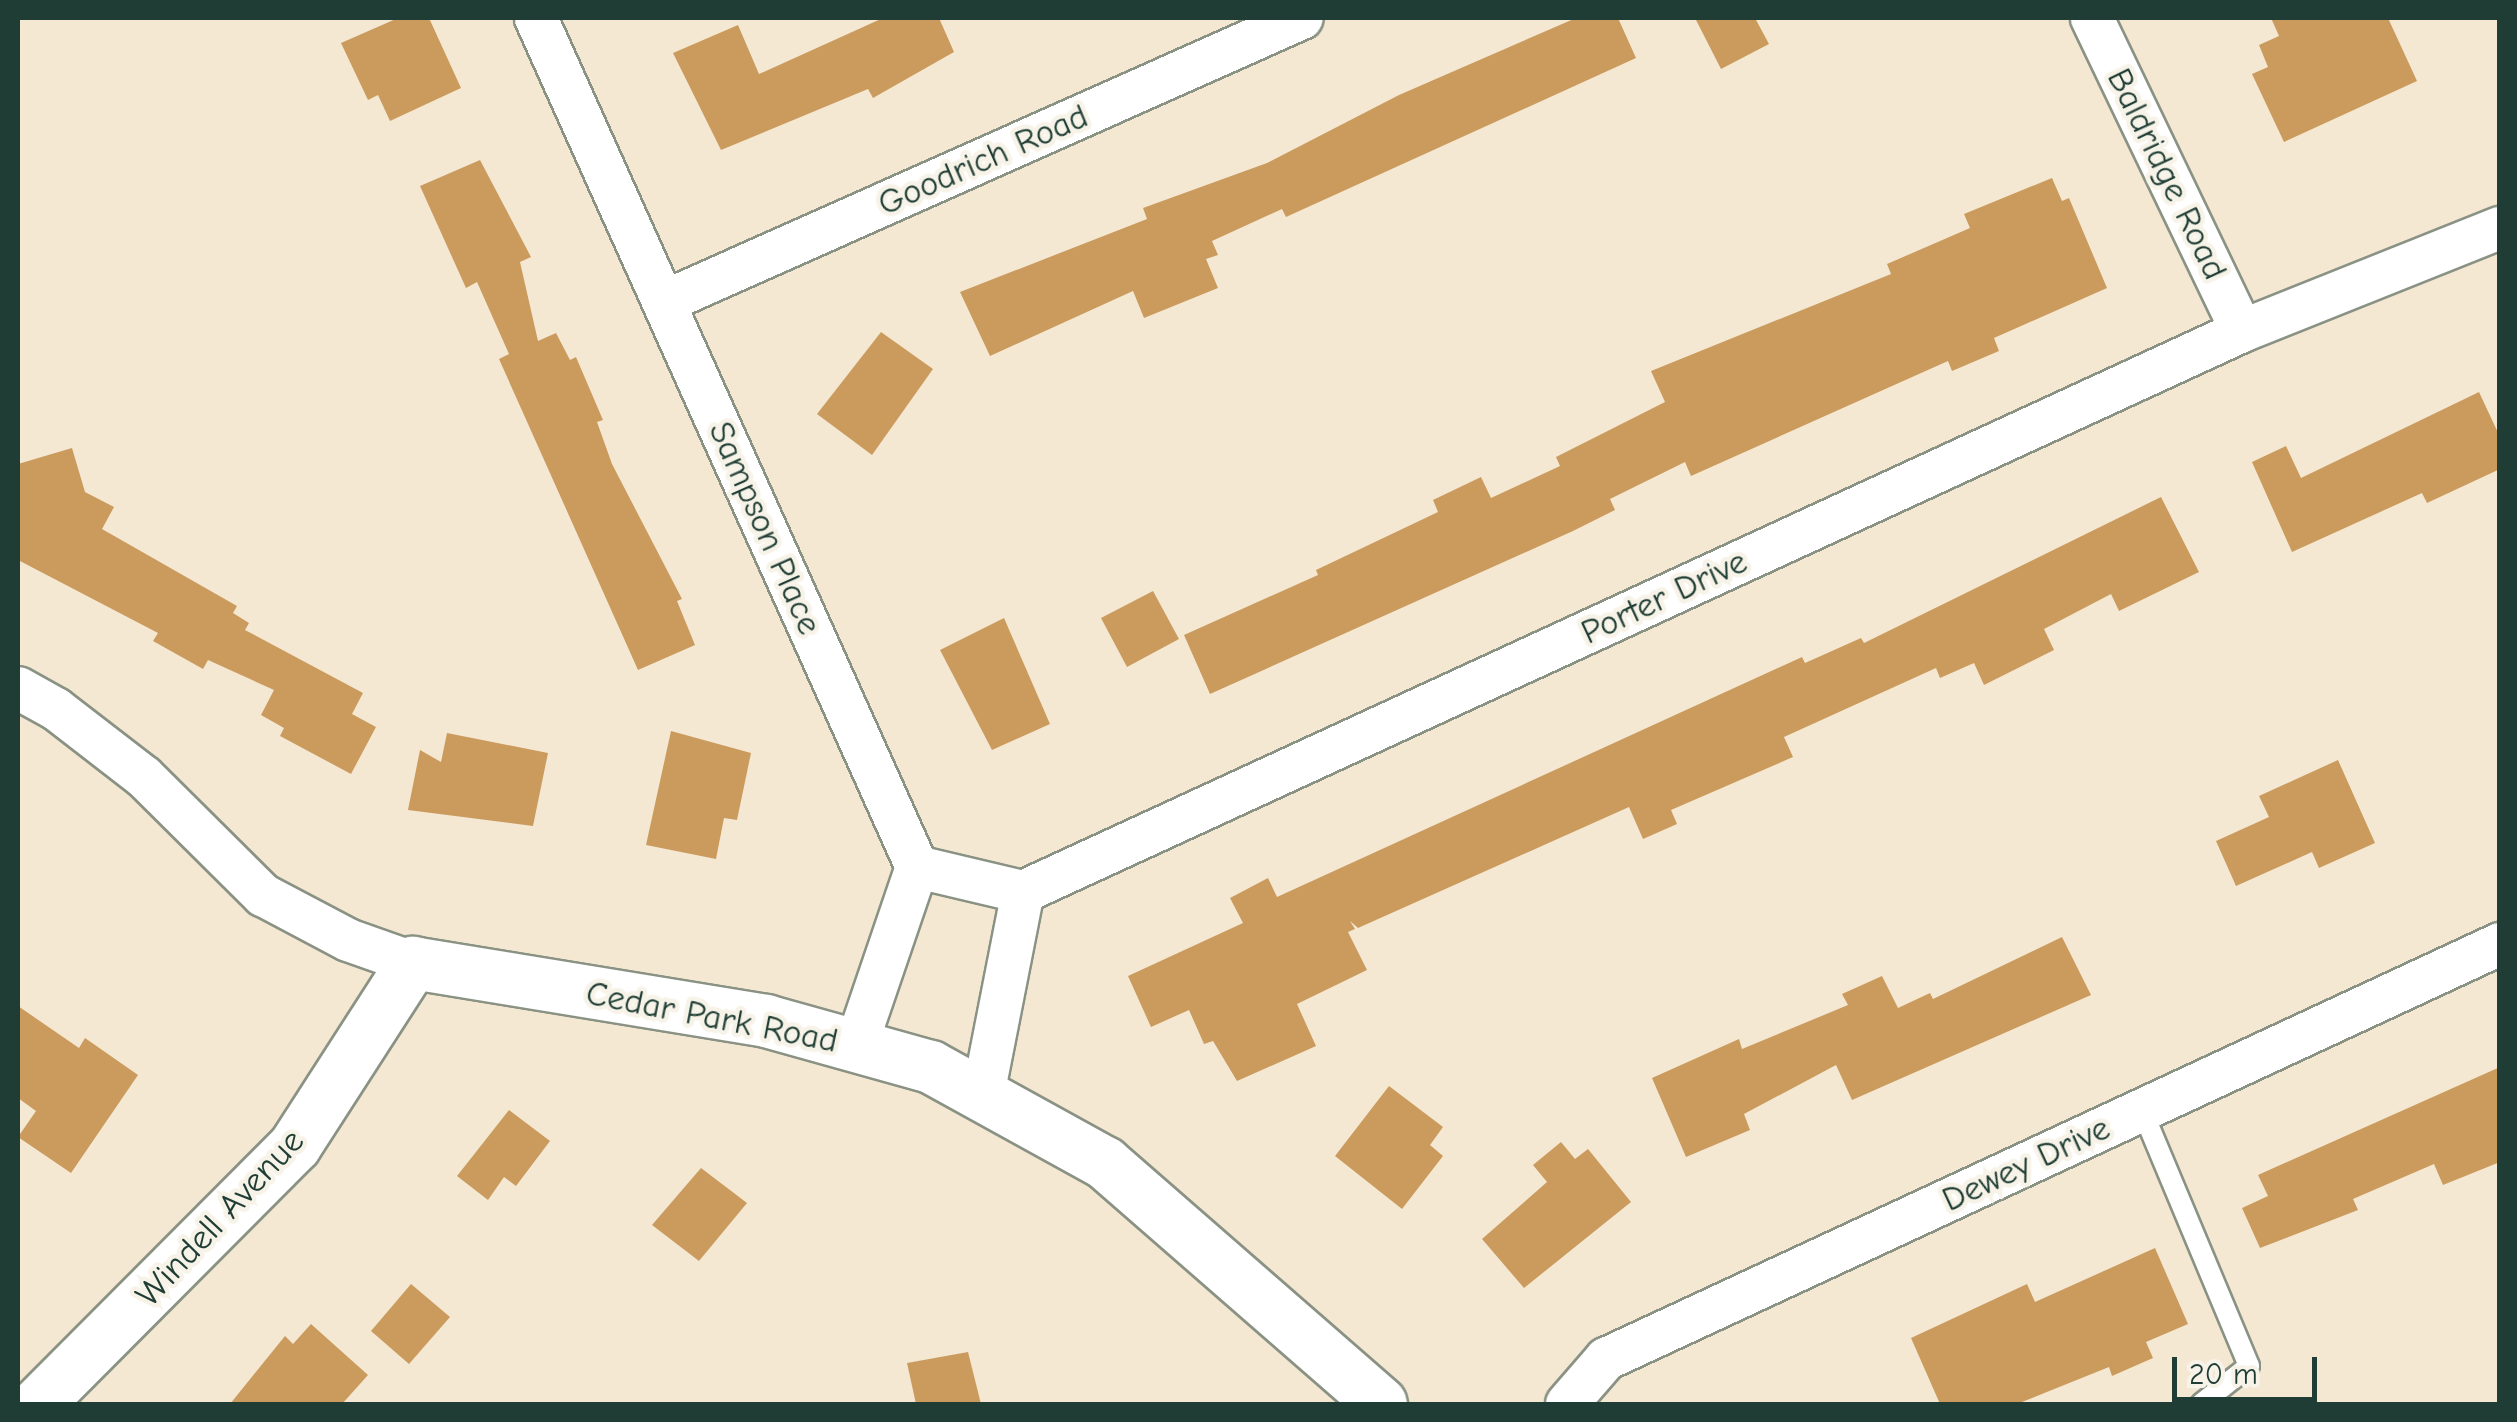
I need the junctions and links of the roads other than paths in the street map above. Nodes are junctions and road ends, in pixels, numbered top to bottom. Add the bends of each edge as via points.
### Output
1 (536, 18) edge
2 (1302, 18) edge
3 (2092, 18) edge
4 (2500, 228) edge
5 (664, 302) junction
6 (2242, 331) junction
7 (18, 688) edge
8 (917, 867) junction
9 (1023, 892) junction
10 (2500, 944) edge
11 (413, 963) junction
12 (856, 1046) junction
13 (983, 1096) junction
14 (2142, 1110) junction
15 (38, 1404) edge
16 (1381, 1404) edge
17 (1567, 1404) edge
18 (2201, 1404) edge

1 - 5 street, Sampson Place
2 - 5 street, Goodrich Road
3 - 6 street, Baldridge Road
4 - 6 street, Porter Drive
5 - 8 street, Sampson Place
6 - 9 street, Porter Drive
7 - 11 street, Cedar Park Road via 144,778 263,894 348,940
8 - 9 street
8 - 12 street
9 - 13 street
10 - 14 street, Dewey Drive
11 - 12 street, Cedar Park Road via 766,1021
11 - 15 street, Windell Avenue via 295,1146
12 - 13 street, Cedar Park Road via 931,1066
13 - 16 street, Cedar Park Road via 1105,1163
14 - 17 street, Dewey Drive via 1606,1358
14 - 18 lane via 2249,1366

